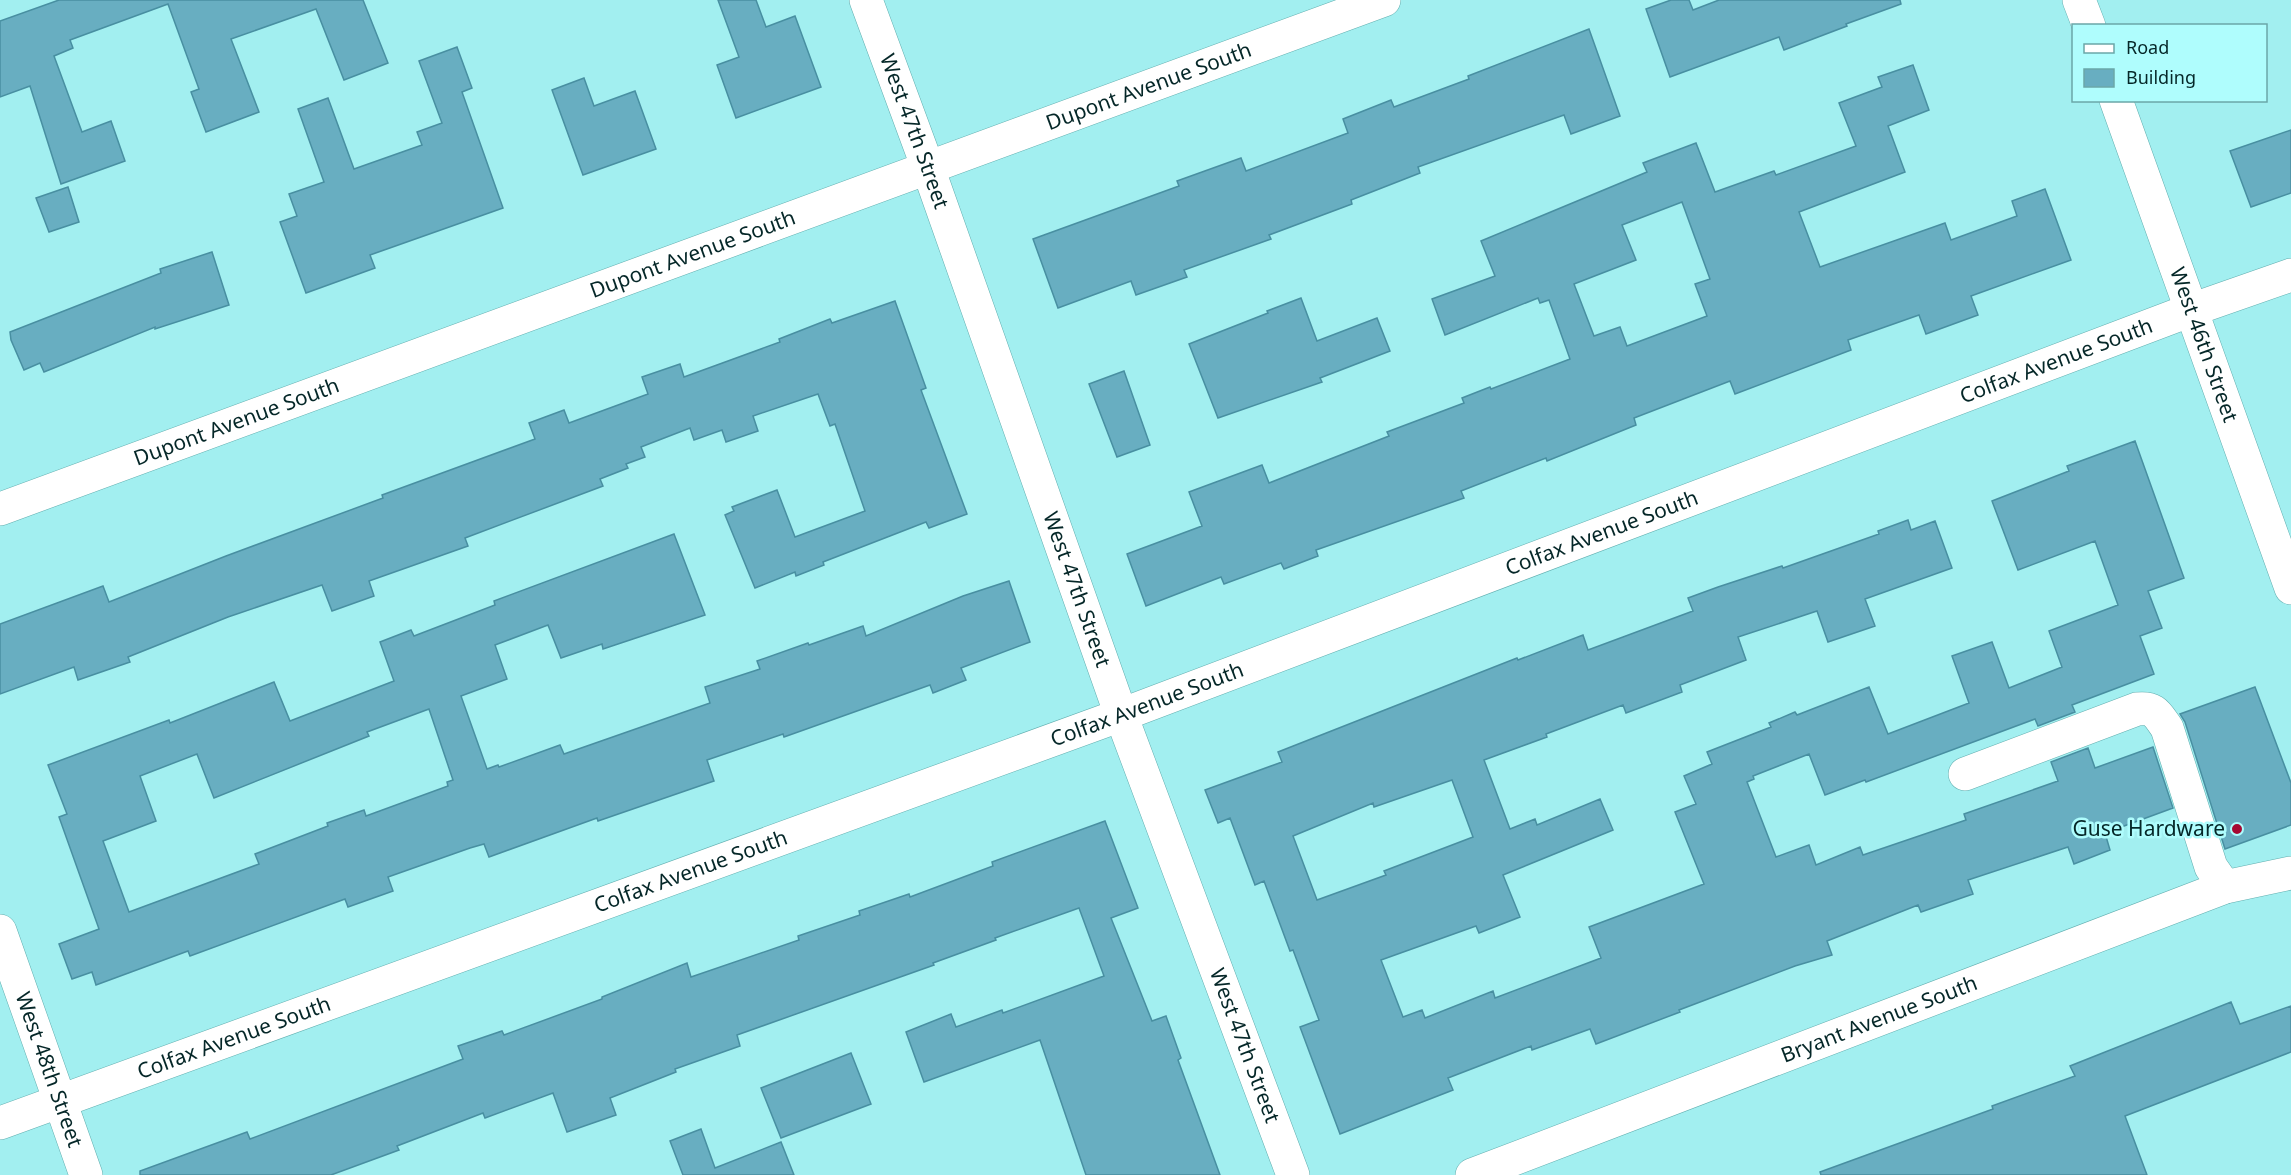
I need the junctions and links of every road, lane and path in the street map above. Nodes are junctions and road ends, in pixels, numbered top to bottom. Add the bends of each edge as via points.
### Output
1 (866, 0) edge
2 (1384, 0) edge
3 (2079, 0) edge
4 (2088, 24) edge
5 (2117, 102) edge
6 (928, 168) junction
7 (2291, 275) edge
8 (2191, 310) junction
9 (0, 509) edge
10 (2291, 588) edge
11 (1121, 715) junction
12 (1965, 774) dead end
13 (2291, 873) edge
14 (2225, 887) junction
15 (0, 931) edge
16 (61, 1101) junction
17 (0, 1123) edge
18 (86, 1175) edge
19 (1293, 1175) edge
20 (1472, 1175) edge

1 - 6 street, West 47th Street
2 - 6 street, Dupont Avenue South
3 - 4 street
5 - 8 street, West 46th Street
6 - 9 street, Dupont Avenue South
6 - 11 street, West 47th Street
7 - 8 street, Colfax Avenue South
8 - 10 street, West 46th Street
8 - 11 street, Colfax Avenue South
11 - 16 street, Colfax Avenue South
11 - 19 street, West 47th Street
12 - 14 street via 2148,708 2157,713 2167,728 2211,867
13 - 14 street, Bryant Avenue South
14 - 20 street, Bryant Avenue South
15 - 16 street, West 48th Street
16 - 17 street, Colfax Avenue South
16 - 18 street, West 48th Street

